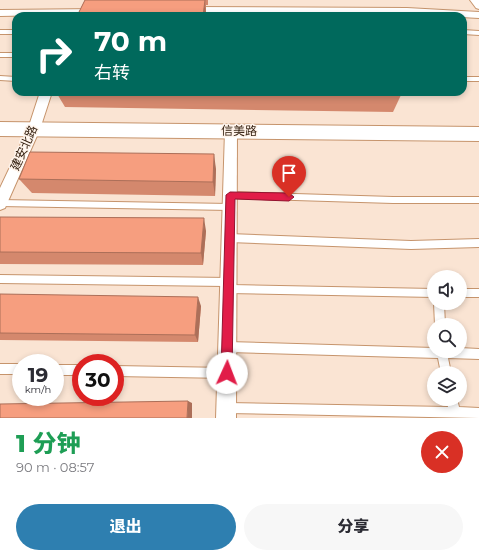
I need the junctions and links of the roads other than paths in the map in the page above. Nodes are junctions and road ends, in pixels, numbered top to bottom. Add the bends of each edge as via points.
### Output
1 (78, 0) edge
2 (475, 0) edge
3 (479, 6) edge
4 (175, 10) edge
5 (74, 12) edge
6 (424, 12) edge
7 (0, 13) edge
8 (12, 13) edge
9 (467, 14) edge
10 (479, 15) edge
11 (0, 32) edge
12 (12, 32) edge
13 (467, 32) edge
14 (479, 33) edge
15 (0, 55) edge
16 (12, 55) edge
17 (0, 78) edge
18 (12, 78) edge
19 (467, 79) edge
20 (479, 80) edge
21 (45, 96) edge
22 (0, 129) edge
23 (34, 129) junction
24 (232, 131) junction
25 (479, 134) edge
26 (4, 185) edge
27 (479, 200) edge
28 (230, 201) junction
29 (0, 203) edge
30 (229, 238) junction
31 (479, 243) edge
32 (0, 279) edge
33 (228, 285) junction
34 (427, 293) edge
35 (467, 293) edge
36 (479, 293) edge
37 (227, 347) junction
38 (427, 352) edge
39 (467, 353) edge
40 (479, 354) edge
41 (0, 369) edge
42 (12, 369) edge
43 (124, 371) edge
44 (227, 373) junction
45 (454, 406) edge
46 (455, 412) junction
47 (226, 413) edge
48 (479, 413) edge

1 - 5 street
2 - 3 street
4 - 6 street
7 - 8 street
9 - 10 street
11 - 12 lane
13 - 14 lane
15 - 16 lane
17 - 18 lane
19 - 20 lane
21 - 23 street, 建安北路
22 - 23 street, 信美路
23 - 24 street, 信美路
23 - 26 street, 建安北路
24 - 25 street, 信美路
24 - 28 street
26 - 29 street, 建安北路
27 - 28 lane
28 - 29 lane
28 - 30 street
30 - 31 lane via 411,245
30 - 33 street
32 - 33 lane
33 - 34 lane
33 - 37 street
35 - 36 lane
37 - 38 lane
37 - 44 street
39 - 40 lane
41 - 42 lane
43 - 44 lane
44 - 47 street
45 - 46 lane
46 - 47 lane
46 - 48 lane

